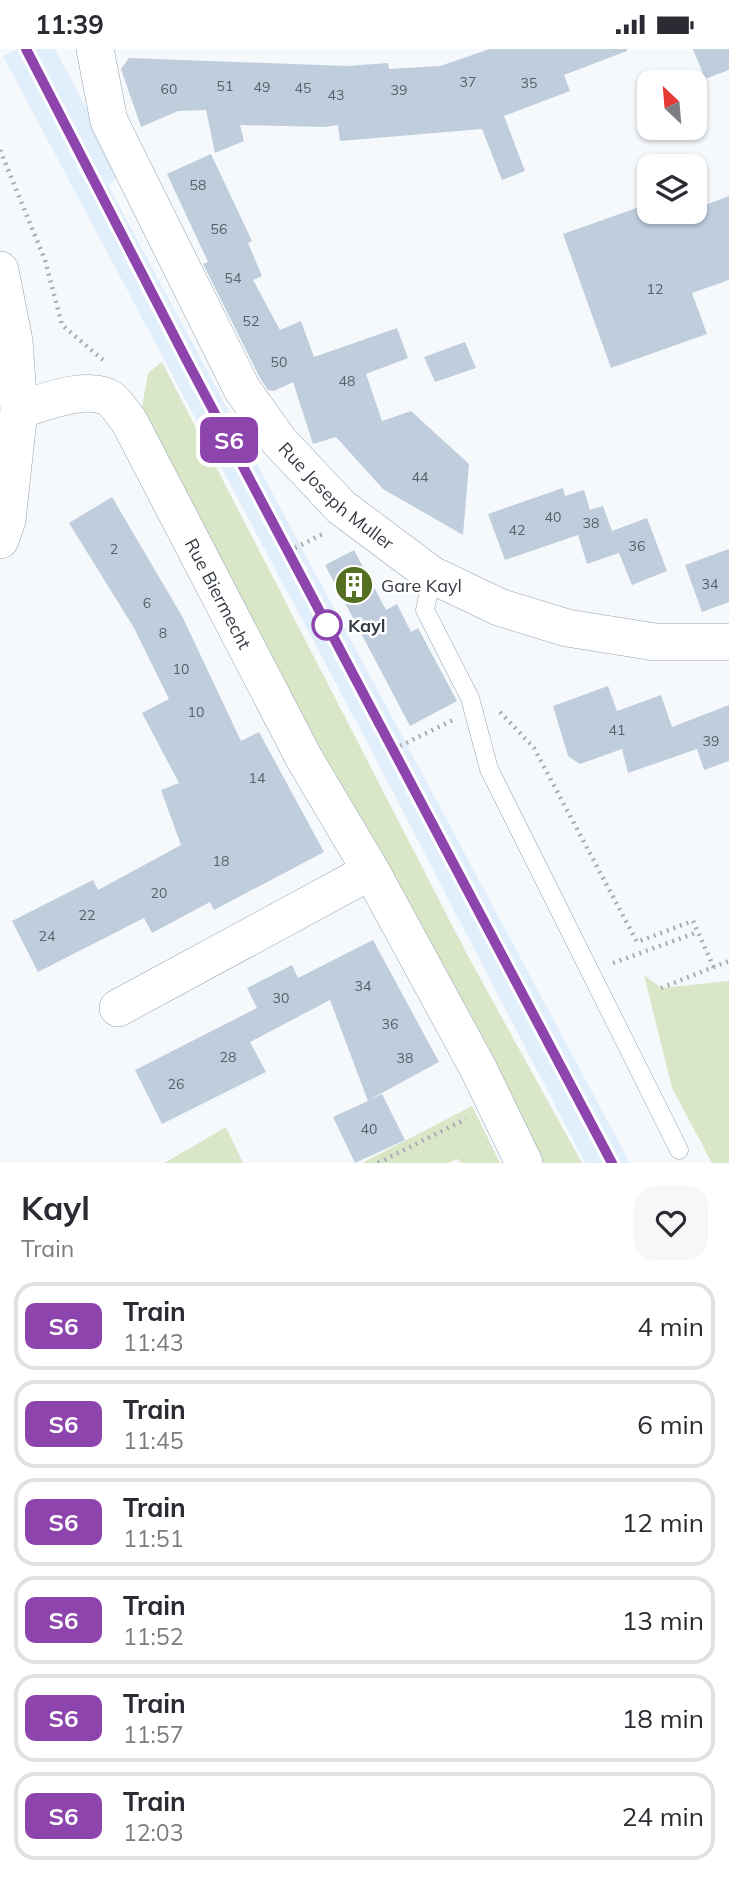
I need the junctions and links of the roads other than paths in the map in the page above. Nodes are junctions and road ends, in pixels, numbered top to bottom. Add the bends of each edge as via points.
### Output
1 (95, 49) edge
2 (0, 270) edge
3 (19, 410) junction
4 (0, 540) edge
5 (432, 575) junction
6 (729, 642) edge
7 (371, 871) junction
8 (118, 1009) dead end
9 (679, 1150) dead end
10 (523, 1163) edge

1 - 5 street, Rue Joseph Muller via 110,121 242,389 279,441 341,507
2 - 3 street via 14,341
3 - 4 street via 7,520
3 - 7 street, Rue Biermecht via 69,395 92,394 111,399 129,421 304,758
5 - 6 street, Rue Joseph Muller via 499,607 566,628 655,642
5 - 9 lane via 425,610 470,698 489,769
7 - 8 street
7 - 10 street, Rue Biermecht via 478,1068

